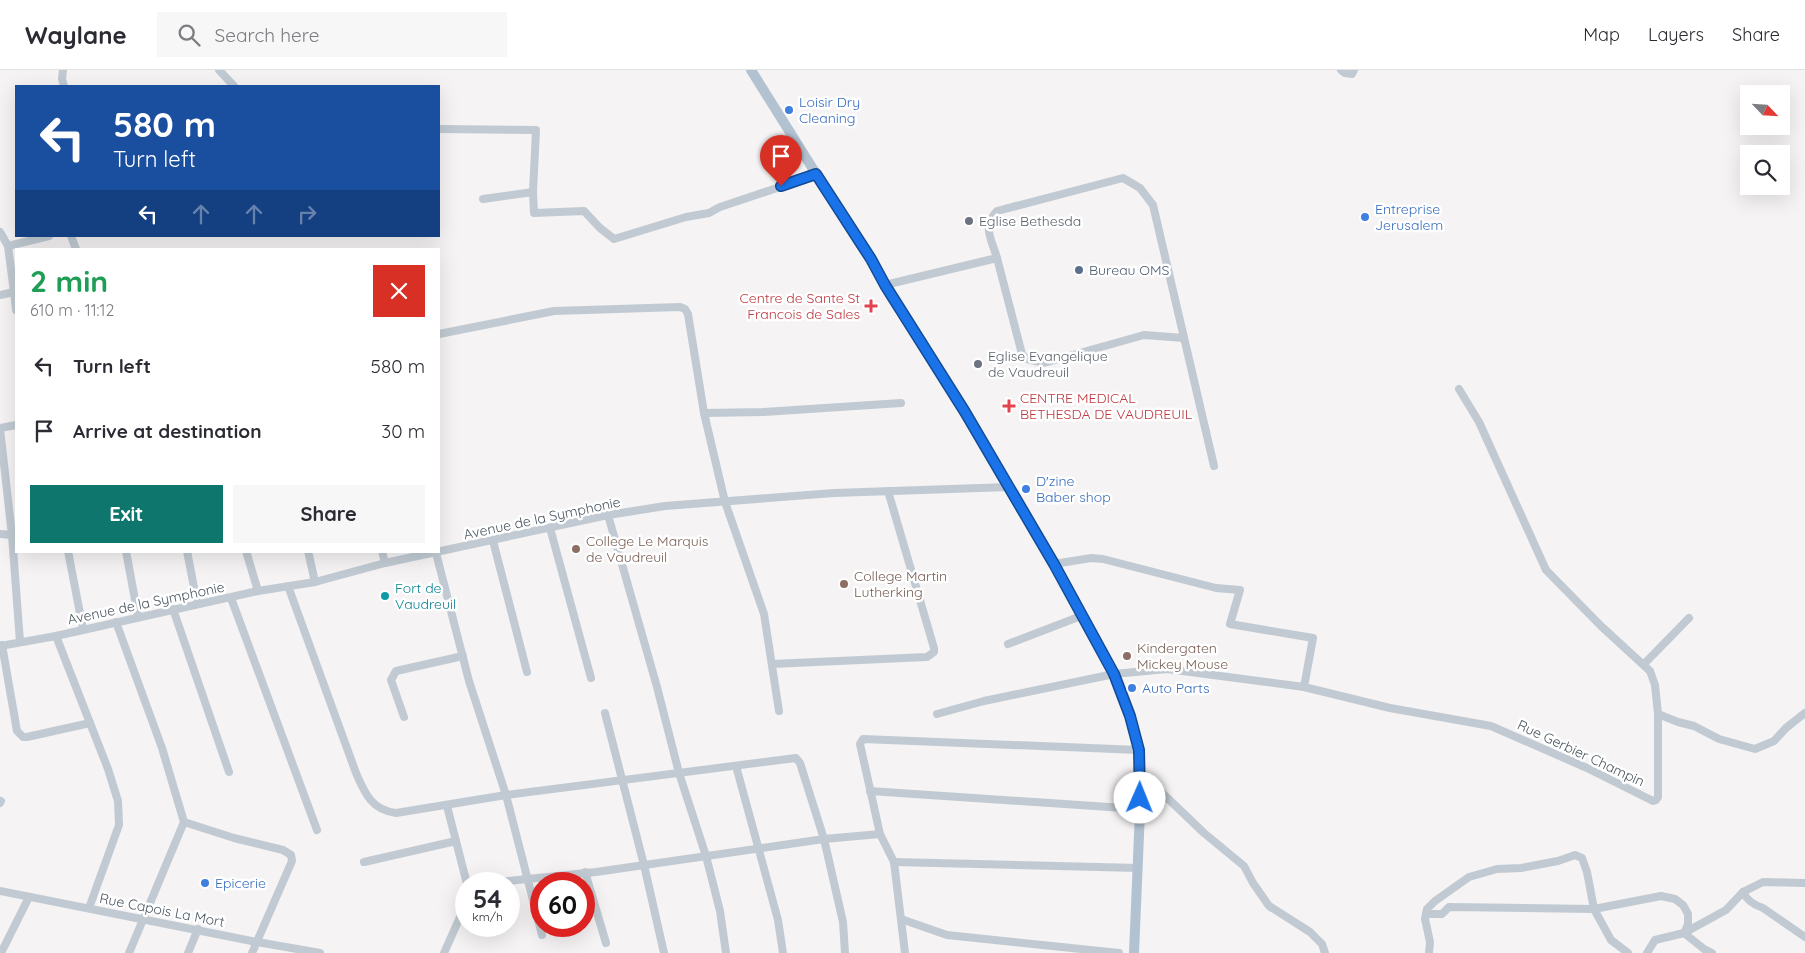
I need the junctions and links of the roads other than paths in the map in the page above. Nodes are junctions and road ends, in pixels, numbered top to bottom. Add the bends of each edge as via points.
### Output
1 (63, 70) edge
2 (219, 70) edge
3 (751, 70) edge
4 (1341, 70) edge
5 (1354, 70) edge
6 (64, 85) edge
7 (233, 85) edge
8 (440, 129) edge
9 (816, 174) junction
10 (533, 192) junction
11 (483, 199) dead end
12 (0, 232) edge
13 (46, 237) edge
14 (8, 246) junction
15 (996, 258) junction
16 (885, 285) junction
17 (15, 292) edge
18 (0, 295) edge
19 (440, 334) edge
20 (1184, 338) junction
21 (1459, 389) dead end
22 (901, 403) dead end
23 (704, 413) junction
24 (15, 425) edge
25 (0, 429) edge
26 (1214, 466) dead end
27 (1009, 487) junction
28 (888, 491) junction
29 (725, 502) junction
30 (608, 515) junction
31 (550, 528) junction
32 (0, 534) edge
33 (12, 535) junction
34 (494, 541) junction
35 (440, 552) edge
36 (68, 553) edge
37 (126, 553) edge
38 (187, 553) edge
39 (247, 553) edge
40 (308, 553) edge
41 (382, 553) edge
42 (436, 553) joint
43 (384, 563) junction
44 (1054, 564) junction
45 (315, 582) junction
46 (288, 586) junction
47 (258, 590) junction
48 (231, 598) junction
49 (197, 604) junction
50 (173, 609) junction
51 (138, 616) junction
52 (1082, 616) junction
53 (1689, 618) dead end
54 (116, 622) junction
55 (83, 630) junction
56 (56, 636) junction
57 (20, 642) junction
58 (1008, 644) dead end
59 (1, 646) edge
60 (463, 656) junction
61 (772, 664) junction
62 (1644, 664) junction
63 (527, 672) dead end
64 (1114, 674) junction
65 (591, 678) dead end
66 (1304, 687) junction
67 (779, 711) dead end
68 (605, 713) dead end
69 (1805, 713) edge
70 (937, 714) dead end
71 (1658, 714) junction
72 (404, 717) dead end
73 (90, 723) junction
74 (1139, 750) junction
75 (736, 766) junction
76 (229, 772) dead end
77 (679, 773) junction
78 (623, 781) junction
79 (1141, 788) junction
80 (870, 791) junction
81 (506, 795) junction
82 (447, 806) junction
83 (1139, 809) junction
84 (184, 822) junction
85 (317, 830) dead end
86 (880, 834) junction
87 (824, 839) junction
88 (456, 841) junction
89 (759, 848) junction
90 (706, 856) junction
91 (364, 862) dead end
92 (894, 862) junction
93 (644, 865) junction
94 (1138, 868) junction
95 (464, 872) edge
96 (585, 872) edge
97 (526, 879) junction
98 (530, 879) edge
99 (520, 880) edge
100 (1805, 883) edge
101 (0, 891) edge
102 (1742, 892) junction
103 (530, 893) edge
104 (29, 897) junction
105 (595, 906) edge
106 (89, 908) junction
107 (1594, 909) junction
108 (1426, 914) junction
109 (143, 919) junction
110 (901, 919) junction
111 (455, 928) edge
112 (198, 929) junction
113 (1684, 933) junction
114 (1805, 937) edge
115 (257, 942) junction
116 (606, 943) dead end
117 (1, 953) edge
118 (129, 953) edge
119 (188, 953) edge
120 (252, 953) edge
121 (320, 953) edge
122 (444, 953) edge
123 (664, 953) edge
124 (726, 953) edge
125 (783, 953) edge
126 (845, 953) edge
127 (904, 953) edge
128 (1120, 953) edge
129 (1134, 953) edge
130 (1325, 953) edge
131 (1429, 953) edge
132 (1628, 953) edge
133 (1647, 953) edge
134 (1712, 953) edge

1 - 6 street
2 - 7 street
3 - 9 main road
4 - 5 street via 1352,74
8 - 10 street via 536,130
9 - 10 street via 709,213 686,216 614,239 584,211 534,213
9 - 16 main road
10 - 11 street
12 - 14 street
13 - 14 street
14 - 17 street
15 - 16 street
15 - 20 street via 1022,354 1027,359 1044,363 1144,335
15 - 20 street via 988,226 997,211 1123,178 1140,188 1153,205
16 - 27 main road
17 - 18 street
19 - 23 street via 554,311 685,309
20 - 26 street
21 - 62 street, Rue Gerbier Champin via 1479,422 1546,570
22 - 23 street
23 - 29 street
24 - 25 street
25 - 33 street
27 - 28 street, Avenue de la Symphonie
27 - 44 main road
28 - 29 street, Avenue de la Symphonie
28 - 61 street via 934,652 927,657
29 - 30 street, Avenue de la Symphonie via 665,506
29 - 61 street via 764,614
30 - 31 street, Avenue de la Symphonie
30 - 77 street
31 - 34 street, Avenue de la Symphonie
31 - 65 street
32 - 33 street
33 - 57 street
34 - 35 street, Avenue de la Symphonie
34 - 63 street
36 - 55 street
37 - 51 street
38 - 49 street
39 - 47 street
40 - 45 street
41 - 43 street
42 - 43 street, Avenue de la Symphonie
42 - 60 street
43 - 45 street, Avenue de la Symphonie
44 - 52 main road
44 - 66 street via 1102,559 1216,588 1240,590 1230,624 1313,638
45 - 46 street, Avenue de la Symphonie
46 - 47 street, Avenue de la Symphonie
46 - 82 street via 365,793 380,810 386,812
47 - 48 street, Avenue de la Symphonie
48 - 49 street, Avenue de la Symphonie
48 - 85 street
49 - 50 street, Avenue de la Symphonie
50 - 51 street, Avenue de la Symphonie
50 - 76 street
51 - 54 street, Avenue de la Symphonie
52 - 58 street
52 - 64 main road
53 - 62 street
54 - 55 street, Avenue de la Symphonie
54 - 84 street via 162,748
55 - 56 street, Avenue de la Symphonie
56 - 57 street, Avenue de la Symphonie
56 - 73 street
57 - 59 street, Avenue de la Symphonie
59 - 73 street via 20,735 27,737
60 - 72 street via 393,674 391,680
60 - 81 street
61 - 67 street
62 - 71 street, Rue Gerbier Champin via 1655,685
64 - 66 street, Rue Gerbier Champin via 1167,669
64 - 70 street, Rue Gerbier Champin
64 - 74 main road
66 - 71 street, Rue Gerbier Champin via 1390,708 1491,726 1653,801 1658,797
68 - 78 street
69 - 71 street via 1774,741 1755,749 1719,739 1694,726
73 - 106 street via 118,801 119,825
74 - 79 main road
74 - 80 street via 863,739 860,744
75 - 77 street
75 - 87 street via 798,759
75 - 89 street
77 - 78 street
77 - 90 street
78 - 81 street
78 - 93 street
79 - 83 main road
79 - 130 street via 1159,790 1244,866 1269,906 1310,932 1322,944
80 - 83 street
80 - 86 street
81 - 82 street
81 - 97 street
82 - 88 street
83 - 94 main road
84 - 109 street
84 - 115 street via 291,855 292,861
86 - 87 street
86 - 92 street
87 - 89 street
87 - 126 street via 843,922
88 - 91 street
88 - 95 street
89 - 90 street
89 - 125 street
90 - 93 street
90 - 124 street via 720,911
92 - 94 street
92 - 110 street
93 - 96 street
93 - 123 street
94 - 129 main road
97 - 98 street
97 - 99 street
97 - 103 street
100 - 102 street via 1763,882
101 - 104 street, Rue Capois La Mort
102 - 113 street via 1726,910
102 - 114 street via 1755,906 1763,908
104 - 106 street, Rue Capois La Mort
104 - 117 street
105 - 116 street
106 - 109 street, Rue Capois La Mort
107 - 108 street via 1450,907 1442,914
107 - 108 street via 1587,872 1582,858 1575,855 1469,877 1435,901
107 - 113 street via 1661,896 1675,899 1688,914
107 - 132 street via 1610,940
108 - 131 street
109 - 112 street, Rue Capois La Mort
109 - 118 street
110 - 127 street
110 - 128 street via 948,935
111 - 122 street
112 - 115 street, Rue Capois La Mort
112 - 119 street
113 - 133 street via 1655,940
113 - 134 street
115 - 120 street
115 - 121 street, Rue Capois La Mort

